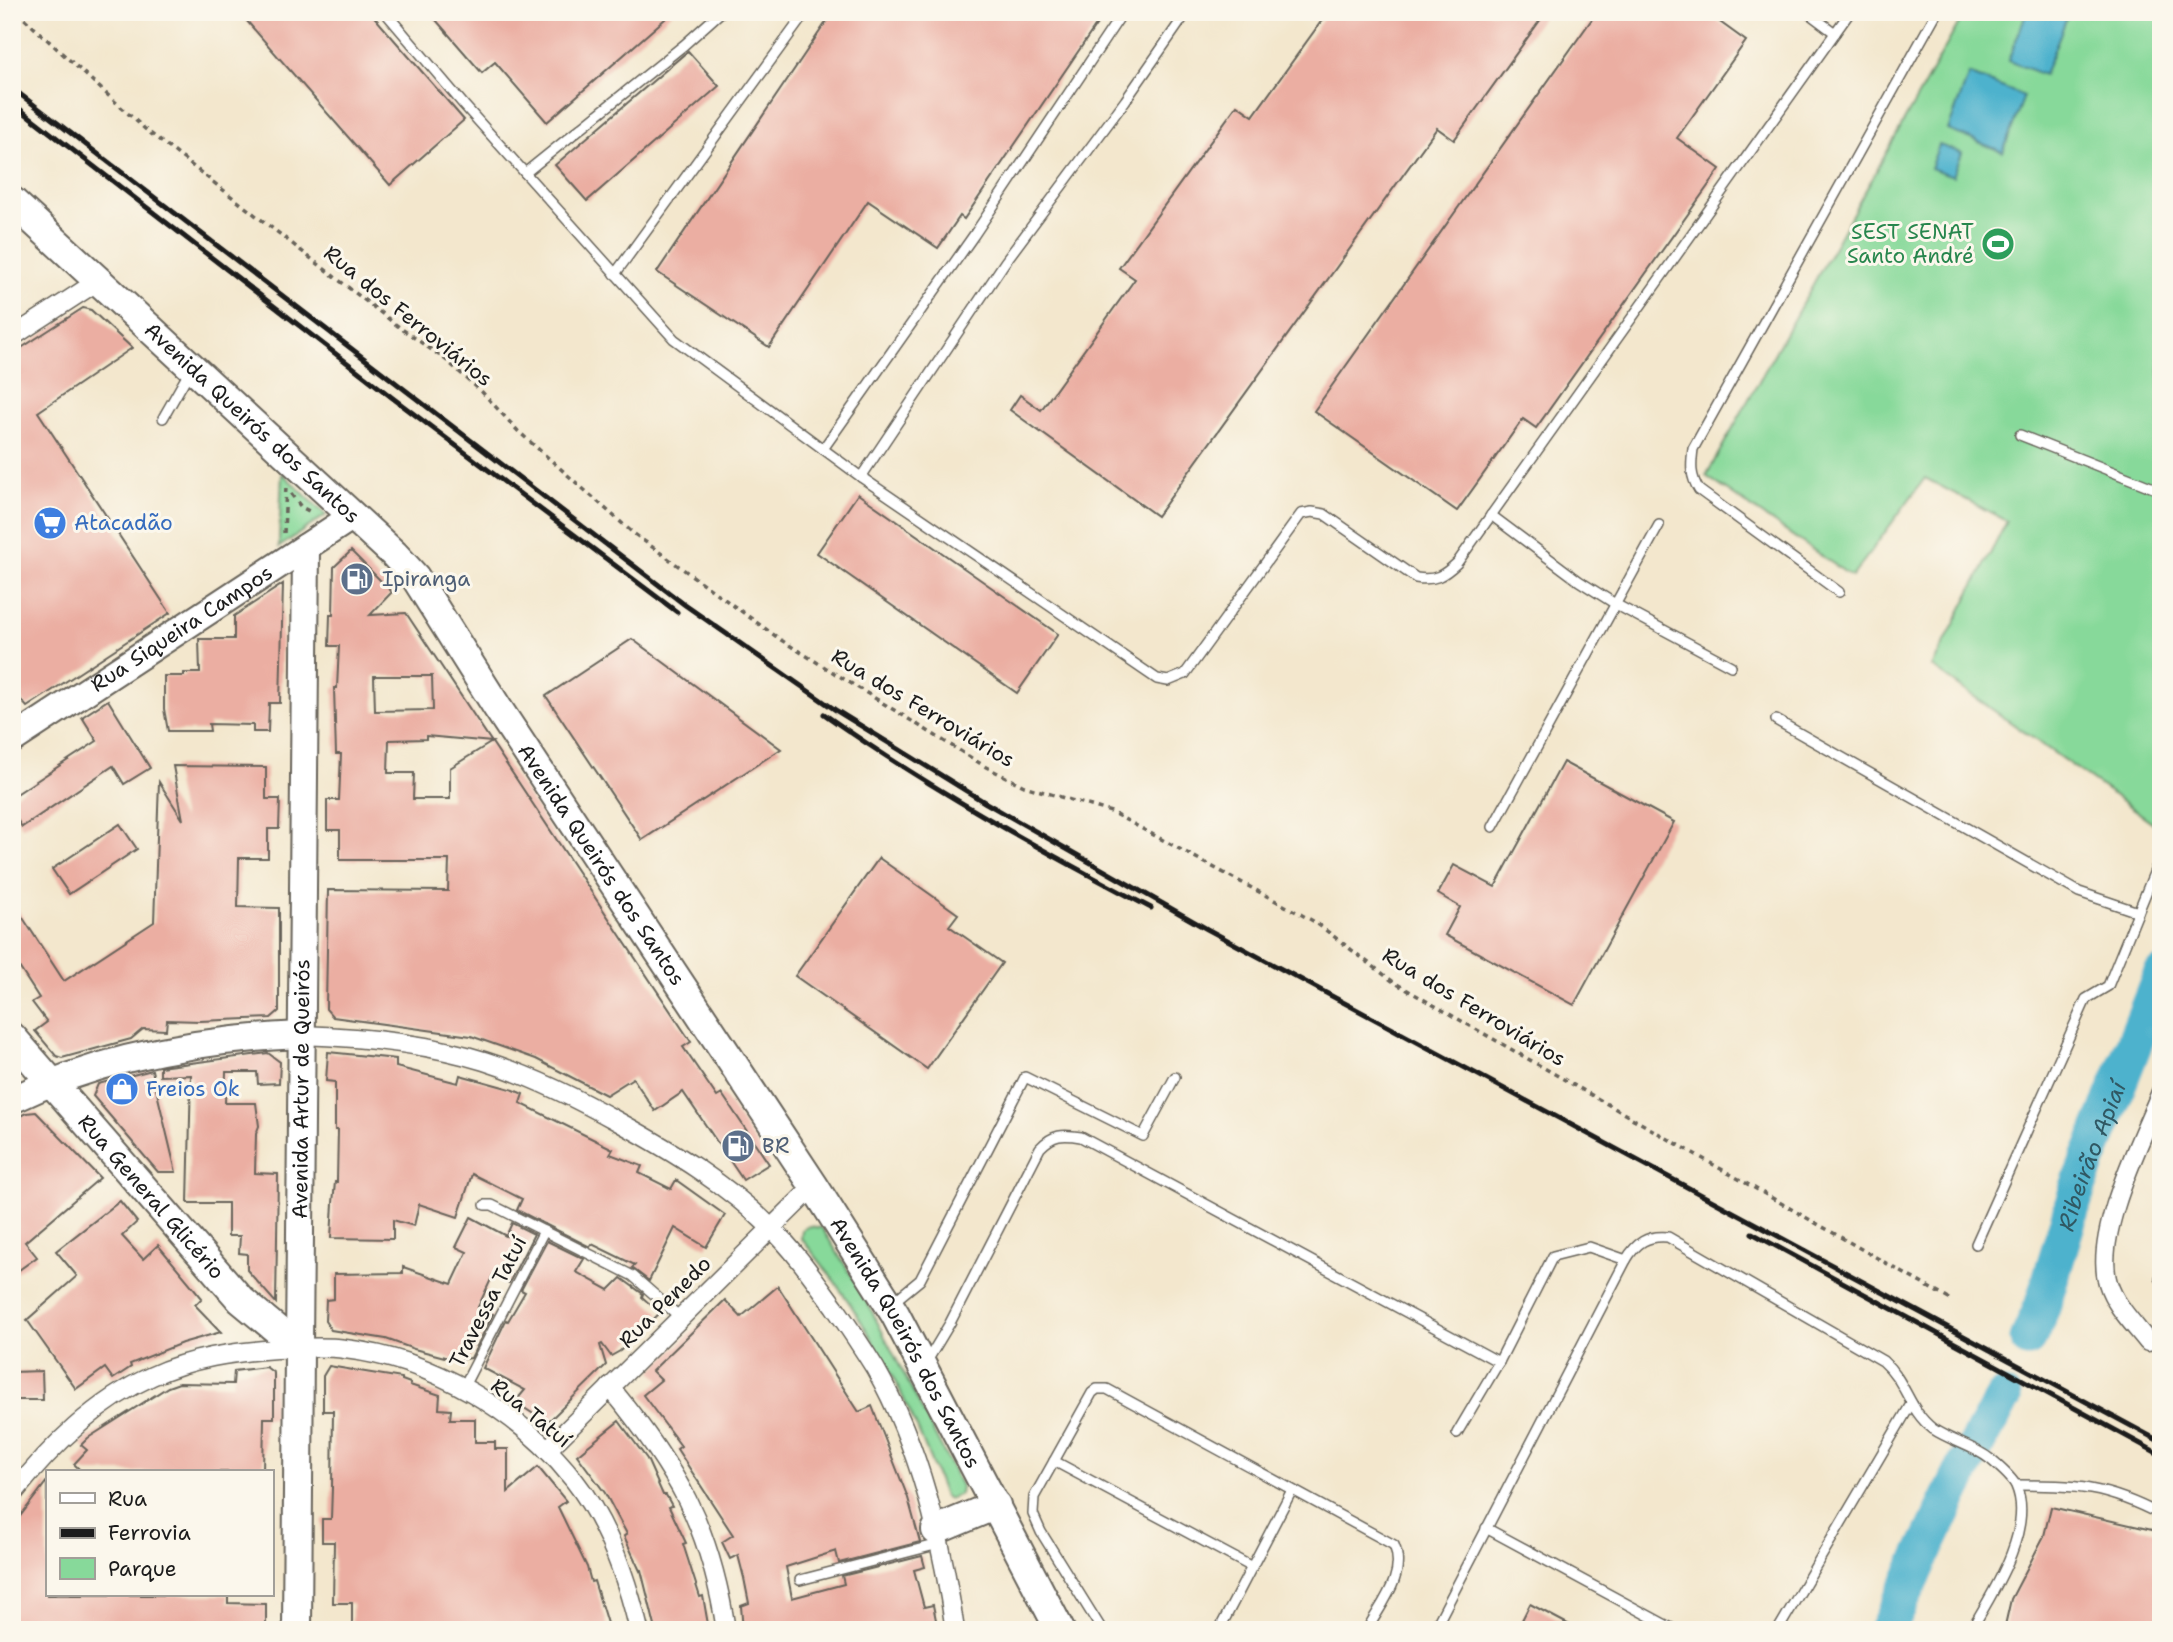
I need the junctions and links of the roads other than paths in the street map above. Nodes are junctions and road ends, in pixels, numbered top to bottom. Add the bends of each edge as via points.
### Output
1 (385, 12) edge
2 (721, 12) edge
3 (806, 12) edge
4 (1123, 12) edge
5 (1187, 12) edge
6 (1807, 12) edge
7 (1850, 12) edge
8 (1937, 12) edge
9 (1835, 33) junction
10 (525, 173) junction
11 (12, 201) edge
12 (615, 274) junction
13 (98, 281) junction
14 (12, 337) edge
15 (192, 368) junction
16 (163, 418) dead end
17 (2020, 435) dead end
18 (823, 449) junction
19 (861, 477) junction
20 (2161, 491) edge
21 (1491, 515) junction
22 (353, 516) junction
23 (1659, 525) dead end
24 (306, 547) junction
25 (1839, 592) dead end
26 (1617, 605) junction
27 (1731, 666) dead end
28 (1776, 720) dead end
29 (12, 740) edge
30 (1493, 827) dead end
31 (2161, 856) edge
32 (2137, 912) junction
33 (301, 1035) junction
34 (12, 1037) edge
35 (1175, 1077) dead end
36 (52, 1083) junction
37 (2161, 1092) edge
38 (12, 1100) edge
39 (2157, 1113) edge
40 (814, 1186) junction
41 (485, 1205) dead end
42 (772, 1228) junction
43 (544, 1231) junction
44 (1976, 1244) dead end
45 (1626, 1260) junction
46 (889, 1305) junction
47 (681, 1318) junction
48 (2154, 1347) edge
49 (299, 1348) junction
50 (1499, 1362) junction
51 (924, 1367) junction
52 (610, 1387) junction
53 (463, 1388) junction
54 (1911, 1404) junction
55 (1457, 1433) dead end
56 (547, 1450) junction
57 (1054, 1461) junction
58 (2016, 1485) junction
59 (1292, 1490) junction
60 (12, 1495) edge
61 (996, 1505) junction
62 (2161, 1515) edge
63 (1486, 1528) junction
64 (937, 1537) junction
65 (1252, 1567) junction
66 (800, 1580) dead end
67 (297, 1630) edge
68 (639, 1630) edge
69 (726, 1630) edge
70 (955, 1630) edge
71 (1060, 1630) edge
72 (1102, 1630) edge
73 (1219, 1630) edge
74 (1269, 1630) edge
75 (1285, 1630) edge
76 (1367, 1630) edge
77 (1434, 1630) edge
78 (1675, 1630) edge
79 (1778, 1630) edge
80 (1971, 1630) edge

1 - 10 lane
2 - 10 lane
3 - 12 lane
4 - 18 lane
5 - 19 lane via 1005,262
6 - 9 lane
7 - 9 lane
8 - 25 lane via 1693,449 1691,468 1699,490
9 - 21 lane
10 - 12 lane
11 - 13 main road, Avenida Queirós dos Santos
12 - 18 lane via 674,339
13 - 14 street
13 - 15 main road, Avenida Queirós dos Santos
15 - 16 lane
15 - 22 main road, Avenida Queirós dos Santos
17 - 20 lane
18 - 19 lane
19 - 21 lane via 1157,679 1168,681 1185,674 1301,514 1324,514 1416,578 1431,581 1457,563
21 - 26 lane
22 - 24 street, Rua Siqueira Campos
22 - 40 main road, Avenida Queirós dos Santos via 415,577
23 - 26 lane
24 - 29 street, Rua Siqueira Campos via 180,622
24 - 33 street, Avenida Artur de Queirós
26 - 27 lane
26 - 30 lane
28 - 32 lane via 2079,892
31 - 32 lane
32 - 44 lane via 2108,986 2086,999
33 - 36 street via 183,1045
33 - 42 street via 434,1049 524,1075 678,1157
33 - 49 street, Avenida Artur de Queirós
34 - 36 main road, Rua General Glicério
35 - 46 lane via 1143,1136 1025,1077 920,1280
36 - 38 street
36 - 49 main road, Rua General Glicério via 241,1300
37 - 39 street
39 - 48 street via 2108,1229 2105,1260 2108,1283 2119,1307
40 - 42 street, Rua Penedo
40 - 46 main road, Avenida Queirós dos Santos
41 - 43 lane
42 - 47 street, Rua Penedo
42 - 64 street via 821,1288 875,1368 916,1460
43 - 47 lane via 633,1276
43 - 53 lane, Travessa Tatuí
45 - 50 lane via 1589,1247 1553,1256
45 - 54 lane via 1643,1240 1668,1237 1883,1361 1895,1371
45 - 63 lane
46 - 51 main road, Avenida Queirós dos Santos
47 - 52 street, Rua Penedo
49 - 53 street, Rua Tatuí via 374,1353
49 - 60 street, Rua Tatuí via 207,1358 151,1376 80,1423 43,1457
49 - 67 main road, Avenida Artur de Queirós
50 - 51 lane via 1081,1137 1061,1134 1040,1149
50 - 55 lane
51 - 61 main road, Avenida Queirós dos Santos
52 - 56 street, Rua Penedo
52 - 69 street via 663,1455 695,1514 713,1563
53 - 56 street, Rua Tatuí
54 - 58 lane via 1934,1429 1988,1458
54 - 79 lane
56 - 68 street, Rua Tatuí via 596,1514 628,1589
57 - 59 lane via 1092,1393 1108,1389
57 - 65 lane
57 - 72 lane via 1034,1497 1033,1514
58 - 62 lane via 2092,1488 2130,1499
58 - 80 lane via 2020,1508 2010,1562
59 - 65 lane
59 - 76 lane via 1394,1545 1397,1575
61 - 64 main road
61 - 71 main road, Avenida Queirós dos Santos
63 - 77 lane
63 - 78 lane
64 - 66 lane
64 - 70 street
65 - 73 lane
74 - 75 lane

